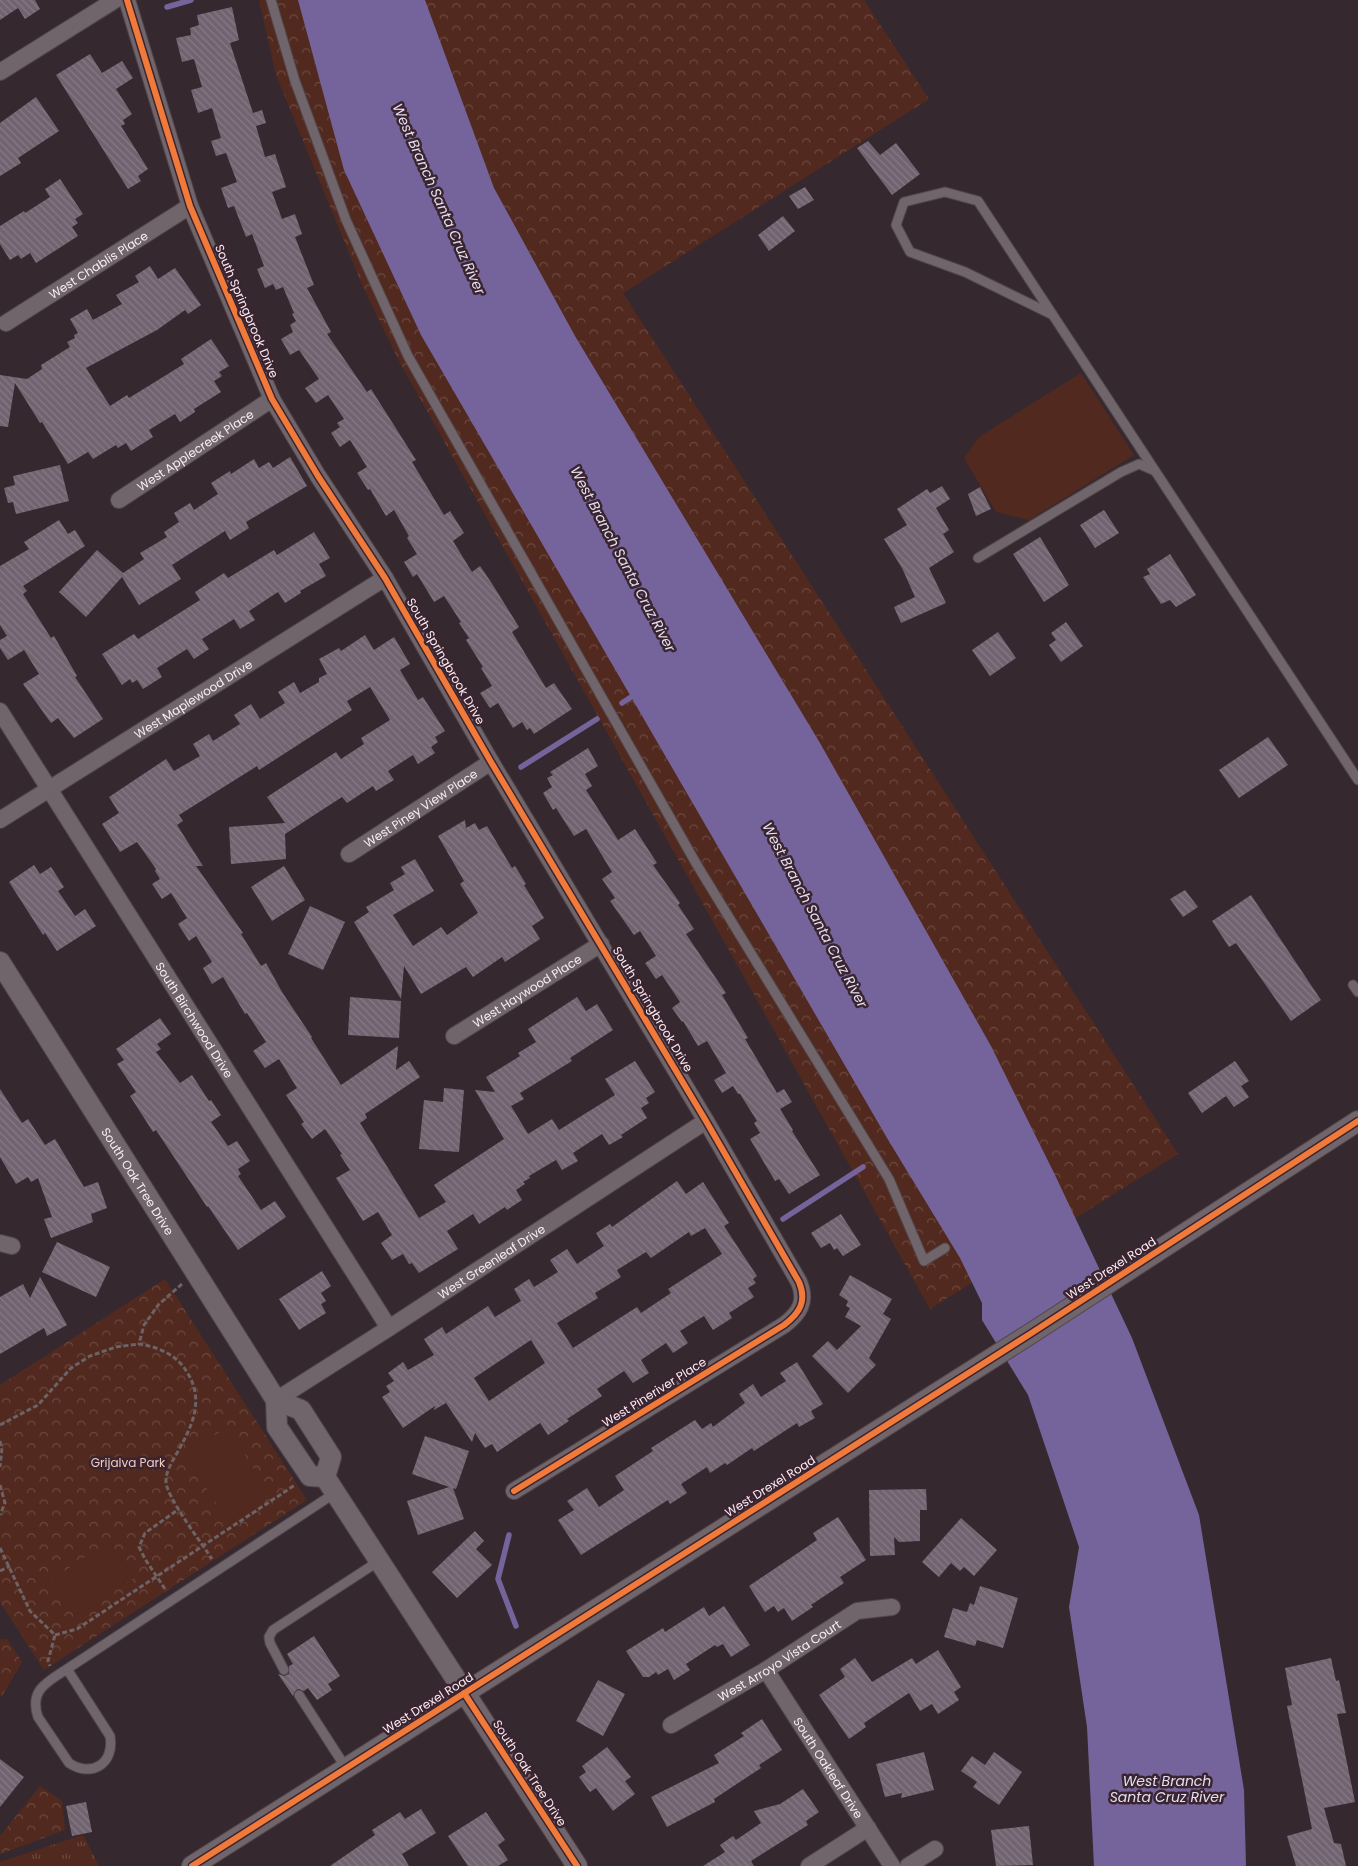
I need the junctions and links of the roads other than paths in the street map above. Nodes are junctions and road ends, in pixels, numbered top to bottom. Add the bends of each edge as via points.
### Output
1 (115, 0) edge
2 (127, 0) edge
3 (271, 0) edge
4 (0, 72) edge
5 (190, 206) junction
6 (1053, 315) junction
7 (6, 322) dead end
8 (272, 399) junction
9 (1155, 471) junction
10 (119, 500) dead end
11 (978, 558) dead end
12 (385, 578) junction
13 (0, 711) edge
14 (491, 762) junction
15 (1358, 780) edge
16 (49, 788) junction
17 (0, 820) edge
18 (348, 854) dead end
19 (601, 944) junction
20 (0, 962) edge
21 (454, 1036) dead end
22 (706, 1121) junction
23 (1358, 1121) edge
24 (945, 1248) dead end
25 (808, 1309) joint
26 (389, 1328) junction
27 (276, 1400) junction
28 (330, 1485) junction
29 (514, 1491) dead end
30 (379, 1561) junction
31 (892, 1607) dead end
32 (66, 1669) junction
33 (284, 1670) dead end
34 (766, 1670) junction
35 (464, 1693) junction
36 (299, 1695) dead end
37 (671, 1725) dead end
38 (346, 1768) junction
39 (868, 1828) junction
40 (936, 1849) dead end
41 (192, 1866) edge
42 (577, 1866) edge
43 (809, 1866) edge
44 (892, 1866) edge
45 (908, 1866) edge

1 - 4 street
2 - 5 street, South Springbrook Drive
3 - 24 lane via 295,81 346,220 408,356 697,866 889,1179 924,1261
5 - 7 street, West Chablis Place
5 - 8 street, South Springbrook Drive
6 - 6 lane via 978,201 945,192 904,202 896,225 910,252 965,272
6 - 9 lane
8 - 10 street, West Applecreek Place
8 - 12 street, South Springbrook Drive
9 - 11 lane via 1139,464 1121,472
9 - 15 lane
12 - 14 street, South Springbrook Drive
12 - 16 street, West Maplewood Drive
13 - 16 street, South Birchwood Drive
14 - 18 street, West Piney View Place
14 - 19 street, South Springbrook Drive
16 - 17 street, West Maplewood Drive
16 - 26 street, South Birchwood Drive
19 - 21 street, West Haywood Place
19 - 22 street, South Springbrook Drive
20 - 27 street, South Oak Tree Drive
22 - 25 street, South Springbrook Drive via 800,1282
22 - 26 street, West Greenleaf Drive
23 - 35 street, West Drexel Road via 1030,1334
25 - 29 street, West Pineriver Place
26 - 27 street, West Greenleaf Drive
27 - 28 street, South Oak Tree Drive via 277,1427 310,1476
27 - 28 street via 301,1410 306,1417 331,1457
28 - 30 street, South Oak Tree Drive
28 - 32 lane via 219,1569
30 - 33 lane via 273,1630 270,1643
30 - 35 street, South Oak Tree Drive
31 - 34 street, West Arroyo Vista Court via 857,1611
32 - 32 lane via 110,1736 110,1753 100,1766 92,1769 76,1768 69,1763 38,1716 37,1693
34 - 37 street, West Arroyo Vista Court
34 - 39 street, South Oakleaf Drive
35 - 38 street, West Drexel Road
35 - 42 street, South Oak Tree Drive
36 - 38 lane
38 - 41 street, West Drexel Road
39 - 43 street
39 - 44 street, South Oakleaf Drive
40 - 45 street

